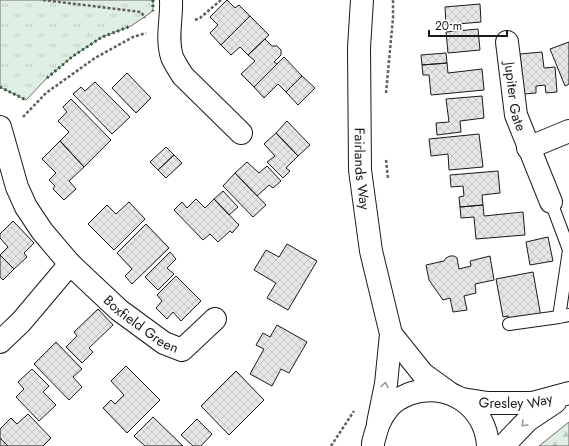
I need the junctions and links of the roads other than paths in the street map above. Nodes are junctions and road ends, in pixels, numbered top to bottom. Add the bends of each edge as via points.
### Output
1 (171, 0) edge
2 (362, 0) edge
3 (507, 42) dead end
4 (1, 132) edge
5 (569, 132) edge
6 (241, 133) dead end
7 (528, 148) junction
8 (551, 202) joint
9 (569, 250) edge
10 (70, 264) junction
11 (564, 316) edge
12 (215, 319) dead end
13 (509, 324) dead end
14 (391, 334) junction
15 (0, 342) edge
16 (568, 393) edge
17 (455, 396) junction
18 (373, 439) edge
19 (488, 446) edge
20 (503, 446) edge

1 - 6 street via 161,29 170,43 177,66 183,76
2 - 14 street, Fairlands Way via 359,48 360,170 370,251
3 - 7 street, Jupiter Gate via 516,115
4 - 10 street, Boxfield Green via 17,187 26,207
5 - 7 street, Jupiter Gate
7 - 8 street, Jupiter Gate
8 - 9 lane
9 - 11 lane
10 - 12 street, Boxfield Green via 119,310 164,343 182,350
10 - 15 street via 21,322
11 - 13 lane
14 - 17 street, Fairlands Way via 423,374
18 -> 14 street, Fairlands Way via 386,384
16 - 17 street, Gresley Way via 532,403 488,403
16 -> 20 street, Gresley Way via 528,420
17 - 18 street, Gresley Way via 432,390 417,391 402,397 390,406
17 - 19 street, Fairlands Way via 474,410 483,423

